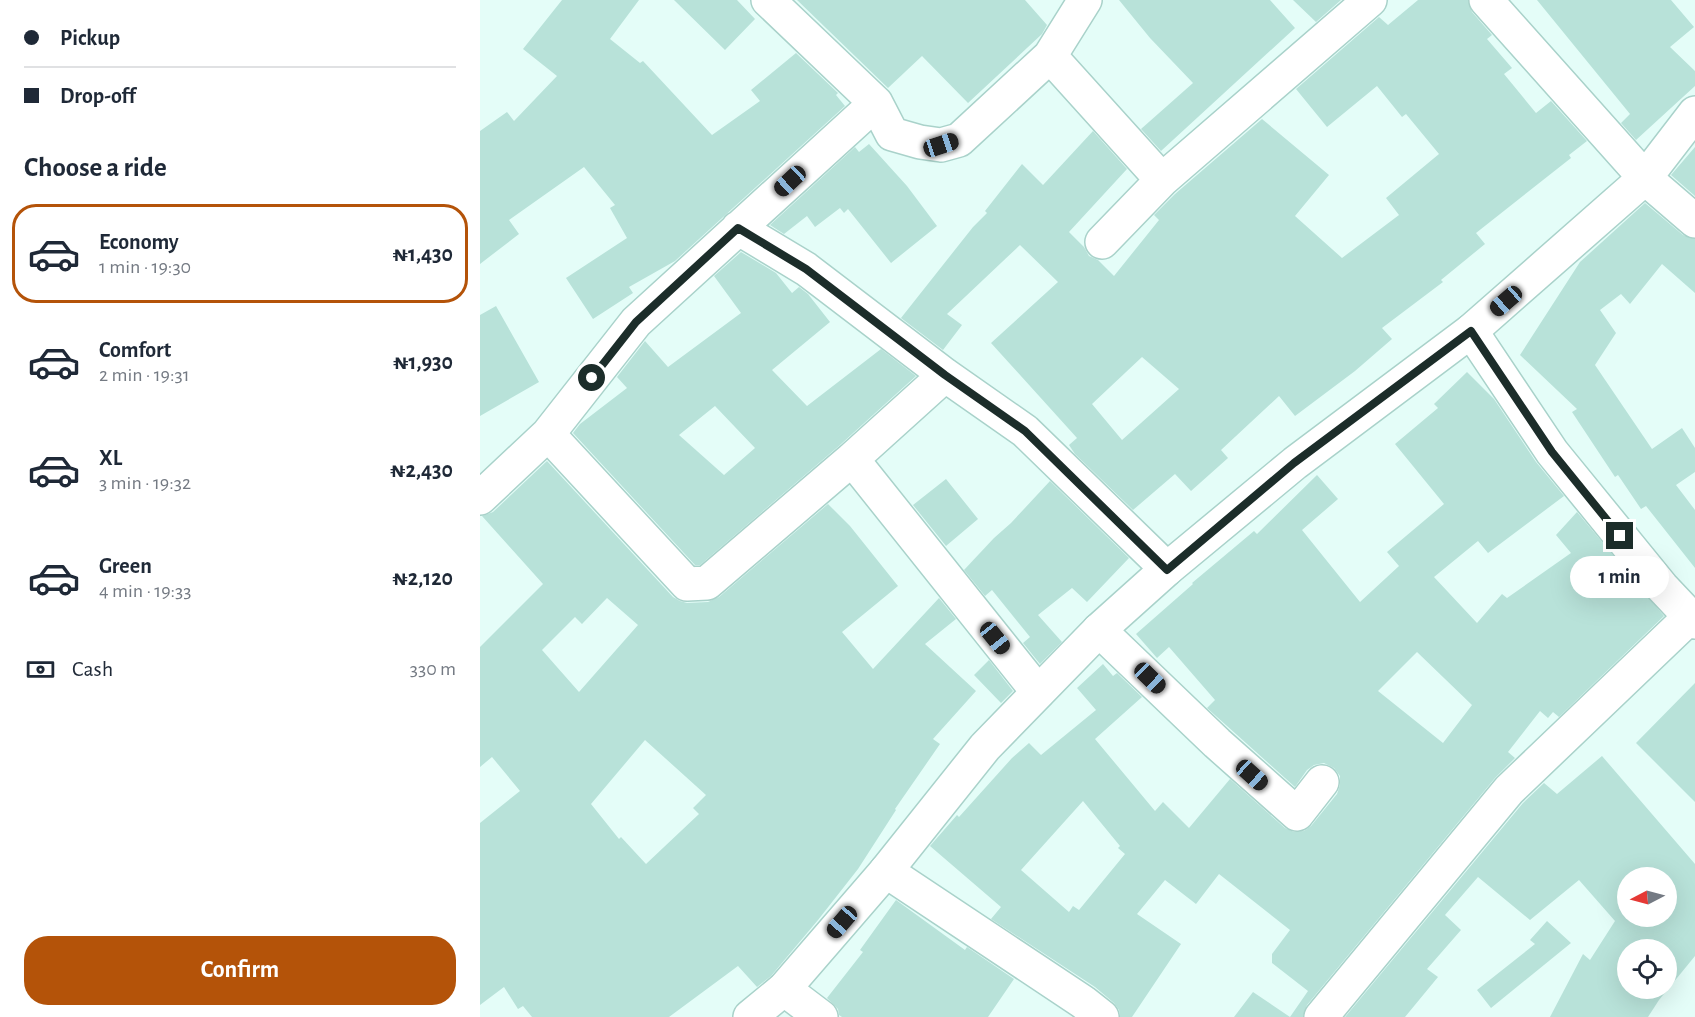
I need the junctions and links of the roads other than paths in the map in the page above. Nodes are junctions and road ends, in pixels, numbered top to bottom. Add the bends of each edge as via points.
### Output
1 (768, 0) edge
2 (1085, 0) edge
3 (1370, 0) edge
4 (1486, 0) edge
5 (1050, 56) junction
6 (876, 102) junction
7 (1695, 113) edge
8 (1645, 178) junction
9 (1162, 180) junction
10 (1695, 221) edge
11 (738, 228) junction
12 (1102, 242) dead end
13 (1471, 331) junction
14 (945, 375) junction
15 (548, 434) junction
16 (852, 459) junction
17 (480, 498) edge
18 (1167, 570) junction
19 (1692, 619) edge
20 (1099, 630) junction
21 (1038, 692) junction
22 (1322, 782) dead end
23 (886, 871) junction
24 (784, 989) junction
25 (1086, 1012) edge
26 (750, 1017) edge
27 (821, 1017) edge
28 (1321, 1017) edge

1 - 6 street
2 - 5 street
3 - 9 street
4 - 8 street
5 - 6 street via 959,140 941,145 892,134
5 - 9 street
6 - 11 street
7 - 8 street
8 - 10 street
8 - 13 street
9 - 12 street
11 - 14 street via 806,269
11 - 15 street via 636,322
13 - 18 street via 1294,463
13 - 19 street via 1552,452
14 - 16 street
14 - 18 street via 1025,431
15 - 16 street via 687,584 707,583 719,574
15 - 17 street
16 - 21 street
18 - 20 street
19 - 28 street via 1509,790
20 - 21 street
20 - 22 street via 1297,814
21 - 23 street via 985,747
23 - 24 street
23 - 25 street
24 - 26 street
24 - 27 street

